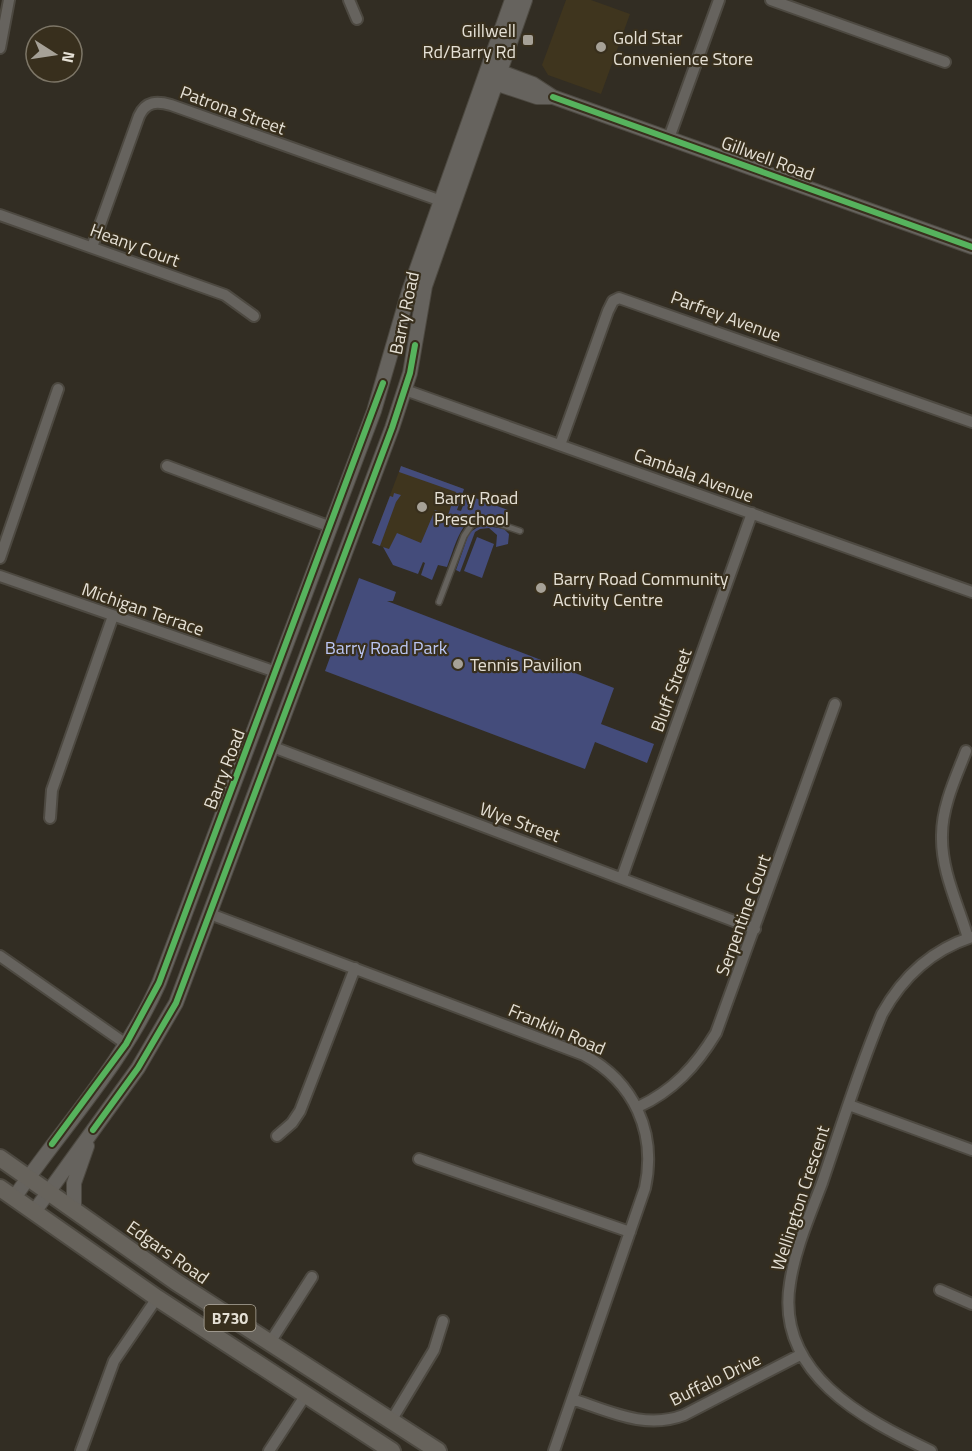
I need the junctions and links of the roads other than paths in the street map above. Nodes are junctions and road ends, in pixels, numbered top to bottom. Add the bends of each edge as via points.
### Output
1 (9, 0) edge
2 (349, 0) edge
3 (512, 0) edge
4 (525, 0) edge
5 (719, 0) edge
6 (771, 0) edge
7 (357, 19) dead end
8 (0, 43) edge
9 (945, 62) dead end
10 (492, 76) junction
11 (669, 138) junction
12 (447, 203) junction
13 (0, 215) edge
14 (92, 247) junction
15 (972, 247) edge
16 (254, 316) dead end
17 (383, 383) junction
18 (58, 389) dead end
19 (405, 390) junction
20 (972, 422) edge
21 (560, 445) junction
22 (167, 466) dead end
23 (752, 513) junction
24 (330, 527) junction
25 (520, 531) dead end
26 (0, 558) edge
27 (0, 576) edge
28 (972, 592) edge
29 (439, 602) dead end
30 (113, 616) junction
31 (276, 672) junction
32 (835, 704) dead end
33 (273, 747) junction
34 (966, 751) dead end
35 (50, 818) dead end
36 (622, 877) junction
37 (188, 906) junction
38 (210, 914) junction
39 (755, 929) junction
40 (970, 937) edge
41 (0, 956) edge
42 (355, 968) junction
43 (126, 1044) junction
44 (849, 1105) junction
45 (638, 1107) junction
46 (93, 1130) junction
47 (277, 1136) dead end
48 (972, 1150) edge
49 (0, 1158) edge
50 (419, 1159) dead end
51 (28, 1178) junction
52 (49, 1192) junction
53 (7, 1193) edge
54 (74, 1209) junction
55 (34, 1212) junction
56 (630, 1232) junction
57 (312, 1277) dead end
58 (940, 1290) dead end
59 (157, 1298) junction
60 (972, 1304) edge
61 (443, 1321) dead end
62 (269, 1344) junction
63 (802, 1354) junction
64 (305, 1396) junction
65 (572, 1399) junction
66 (391, 1421) junction
67 (81, 1451) edge
68 (269, 1451) edge
69 (392, 1451) edge
70 (438, 1451) edge
71 (554, 1451) edge
72 (931, 1451) edge

1 - 8 street
2 - 7 street
3 - 10 street, Barry Road
4 - 10 street, Barry Road
5 - 11 street
6 - 9 street
10 - 11 street, Gillwell Road via 537,97 553,97
10 - 12 street, Barry Road
11 - 15 street, Gillwell Road
12 - 14 street, Patrona Street via 155,102 139,116
12 - 17 street, Barry Road via 410,291
12 - 19 street, Barry Road
13 - 14 street, Heany Court
14 - 16 street, Heany Court via 225,295
17 - 19 street
17 - 24 street, Barry Road
18 - 26 street
19 - 21 street, Cambala Avenue
19 - 33 street, Barry Road
20 - 21 street, Parfrey Avenue via 619,298 608,310
21 - 23 street, Cambala Avenue
22 - 24 street
23 - 28 street, Cambala Avenue
23 - 36 street, Bluff Street
24 - 31 street, Barry Road
25 - 29 lane via 491,521 472,524
27 - 30 street, Michigan Terrace
30 - 31 street, Michigan Terrace
30 - 35 street via 52,790
31 - 37 street, Barry Road
32 - 39 street, Serpentine Court
33 - 36 street, Wye Street
33 - 38 street, Barry Road
34 - 40 street via 949,798 942,833 945,865
36 - 39 street, Wye Street
37 - 38 street
37 - 43 street, Barry Road via 150,1004
38 - 42 street, Franklin Road
38 - 46 street, Barry Road via 168,1019
39 - 45 street, Serpentine Court via 723,1018 706,1050 665,1092
40 - 44 street, Wellington Crescent via 926,960 891,997
41 - 43 street
42 - 45 street, Franklin Road via 584,1055 611,1072
42 - 47 street via 300,1111
43 - 51 street, Barry Road
44 - 48 street
44 - 63 street, Wellington Crescent via 789,1283 789,1314
45 - 56 street, Franklin Road via 648,1144 649,1167
46 - 52 street, Barry Road
46 - 54 street via 74,1183
49 - 51 main road, Edgars Road / B730
50 - 56 street
51 - 52 main road, Edgars Road / B730
51 - 53 street, Barry Road
52 - 54 main road, Edgars Road / B730
52 - 55 street, Barry Road
53 - 55 main road, B730
54 - 62 main road, Edgars Road / B730
55 - 59 main road, B730
56 - 65 street, Franklin Road
57 - 62 street
58 - 60 street
59 - 64 main road, B730
59 - 67 street via 114,1361
61 - 66 street via 434,1350
62 - 66 main road, Edgars Road / B730
63 - 65 street, Buffalo Drive via 663,1421 632,1419
63 - 72 street, Wellington Crescent via 835,1395
64 - 68 street
64 - 69 main road, B730
65 - 71 street, Franklin Road
66 - 70 main road, Edgars Road / B730

